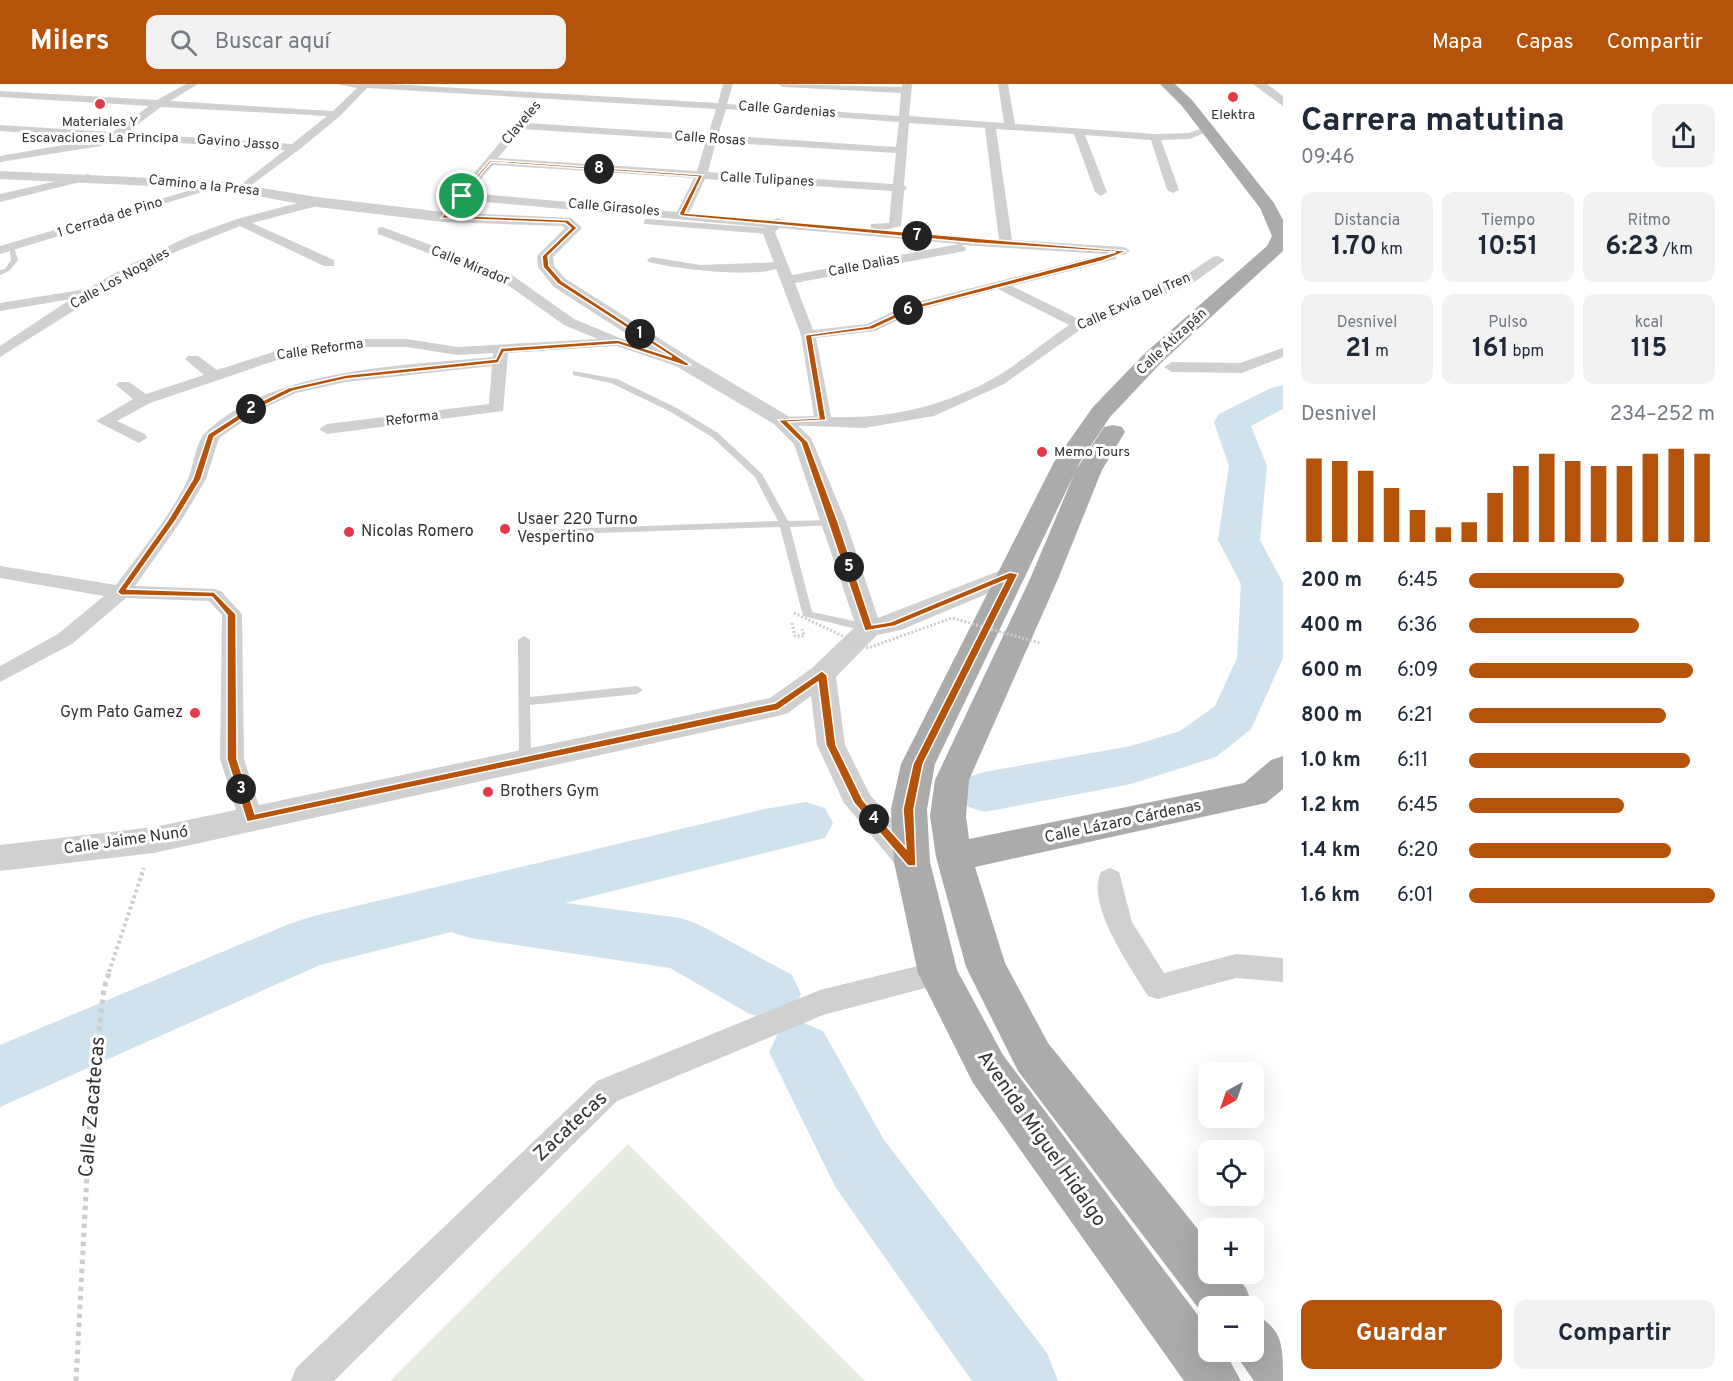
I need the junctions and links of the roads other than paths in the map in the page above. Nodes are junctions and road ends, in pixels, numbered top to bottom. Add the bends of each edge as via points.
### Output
1 (17, 84) edge
2 (193, 84) edge
3 (341, 84) edge
4 (553, 84) edge
5 (728, 84) edge
6 (783, 84) edge
7 (1003, 84) edge
8 (1167, 84) edge
9 (1180, 84) edge
10 (1260, 84) edge
11 (365, 85) edge
12 (843, 86) edge
13 (907, 87) edge
14 (0, 94) edge
15 (544, 98) junction
16 (1283, 102) edge
17 (158, 104) junction
18 (201, 106) junction
19 (720, 106) junction
20 (336, 114) junction
21 (903, 118) junction
22 (990, 125) junction
23 (520, 126) junction
24 (1010, 126) junction
25 (0, 128) edge
26 (1215, 129) junction
27 (1078, 131) junction
28 (116, 135) junction
29 (1155, 137) junction
30 (157, 138) junction
31 (713, 140) junction
32 (296, 147) junction
33 (900, 150) junction
34 (0, 159) edge
35 (490, 161) junction
36 (0, 175) edge
37 (701, 176) junction
38 (88, 177) junction
39 (219, 185) junction
40 (243, 188) junction
41 (900, 188) junction
42 (1173, 190) dead end
43 (1101, 192) dead end
44 (462, 196) junction
45 (0, 198) edge
46 (317, 202) junction
47 (1283, 202) edge
48 (682, 214) junction
49 (443, 217) junction
50 (242, 222) junction
51 (647, 222) dead end
52 (800, 224) junction
53 (773, 226) junction
54 (382, 231) dead end
55 (975, 242) junction
56 (1006, 244) junction
57 (6, 249) edge
58 (652, 260) dead end
59 (1218, 260) dead end
60 (329, 263) dead end
61 (781, 265) junction
62 (1283, 265) edge
63 (0, 273) edge
64 (788, 280) junction
65 (997, 284) junction
66 (92, 292) junction
67 (0, 307) edge
68 (351, 323) dead end
69 (1079, 324) junction
70 (808, 335) junction
71 (618, 342) junction
72 (351, 343) junction
73 (1283, 352) edge
74 (0, 353) edge
75 (500, 355) junction
76 (193, 359) dead end
77 (688, 365) junction
78 (1172, 367) junction
79 (576, 373) dead end
80 (214, 375) junction
81 (124, 385) dead end
82 (144, 400) junction
83 (782, 420) junction
84 (823, 420) junction
85 (327, 429) dead end
86 (139, 438) dead end
87 (834, 522) junction
88 (784, 523) junction
89 (539, 533) dead end
90 (0, 572) edge
91 (1029, 576) junction
92 (121, 592) junction
93 (868, 628) junction
94 (524, 640) dead end
95 (0, 675) edge
96 (822, 675) junction
97 (637, 690) dead end
98 (524, 702) junction
99 (525, 760) junction
100 (1283, 769) edge
101 (251, 819) junction
102 (954, 857) junction
103 (0, 858) edge
104 (912, 862) junction
105 (1110, 879) dead end
106 (1283, 970) edge
107 (938, 973) junction
108 (1222, 1296) edge
109 (309, 1381) edge
110 (1215, 1381) edge

1 - 14 street
2 - 17 street
3 - 11 street, Calle Gardenias
4 - 15 street, Claveles
5 - 19 street
6 - 12 street
7 - 24 street
8 - 26 main road
9 - 26 main road
10 - 16 street
11 - 15 street, Calle Gardenias
11 - 20 street
12 - 13 street
13 - 21 street
14 - 17 street
15 - 19 street, Calle Gardenias
15 - 23 street, Claveles
17 - 18 street
17 - 28 street
18 - 20 street
18 - 30 street
19 - 21 street, Calle Gardenias
19 - 31 street
20 - 32 street
21 - 22 street, Calle Gardenias
21 - 33 street
22 - 24 street, Calle Gardenias
22 - 56 street
23 - 31 street, Calle Rosas
23 - 35 street, Claveles
24 - 27 street, Calle Gardenias
25 - 28 street, Gavino Jasso
26 - 29 street, Calle Gardenias via 1190,136
26 - 47 main road
26 - 91 main road, Calle Atizapán via 1269,207 1281,236 1275,249 1153,358 1101,412 1067,462
27 - 29 street, Calle Gardenias
27 - 43 street
28 - 30 street, Gavino Jasso
28 - 34 street via 101,143
29 - 42 street
30 - 32 street, Gavino Jasso
31 - 33 street, Calle Rosas
31 - 37 street
32 - 40 street
33 - 41 street
35 - 37 street, Calle Tulipanes
35 - 44 street, Claveles
36 - 38 street, Camino a la Presa
37 - 41 street, Calle Tulipanes
37 - 48 street
38 - 39 street, Camino a la Presa
38 - 45 street
39 - 40 street, Camino a la Presa
39 - 57 street, 1 Cerrada de Pino
40 - 46 street, Camino a la Presa
41 - 52 street via 896,226 892,228
44 - 48 street, Calle Girasoles
44 - 49 street, Claveles
46 - 49 street, Camino a la Presa
46 - 50 street, Calle Los Nogales
48 - 53 street, Calle Girasoles
49 - 77 street via 566,221 574,228 545,256 546,267 560,283
50 - 60 street
50 - 66 street, Calle Los Nogales via 157,255
51 - 53 street
52 - 53 street, Calle Girasoles
52 - 55 street, Calle Girasoles
53 - 61 street
54 - 71 street, Calle Mirador via 507,278 569,322
55 - 56 street, Calle Girasoles
55 - 64 street, Calle Dalias
56 - 65 street, Calle Girasoles via 1124,251
57 - 63 lane via 15,260
58 - 61 street via 711,270
59 - 69 street, Calle Exvía Del Tren via 1188,280
61 - 64 street
62 - 78 main road, Calle Atizapán
64 - 70 street
65 - 69 street
65 - 70 street via 914,307 870,328
66 - 67 street
66 - 74 street, Calle Los Nogales
68 - 72 street
69 - 84 street, Calle Exvía Del Tren via 999,381 928,413 864,423
70 - 84 street
71 - 75 street, Calle Reforma
71 - 77 street, Calle Reforma
72 - 75 street, Calle Reforma via 407,343
72 - 80 street, Calle Reforma via 283,353
73 - 78 street via 1242,368
75 - 85 street, Reforma via 497,408
75 - 92 street, Calle Reforma via 346,377 291,390 252,408 211,436 197,479
76 - 80 street
77 - 83 street
78 - 91 main road, Calle Atizapán via 1121,420
79 - 88 lane via 614,381 716,435 759,476
80 - 82 street, Calle Reforma
81 - 82 street
82 - 86 street, Calle Reforma via 104,421
83 - 84 street, Calle Exvía Del Tren
83 - 87 street via 804,442
87 - 88 lane
87 - 93 street
88 - 89 lane
88 - 93 lane via 807,614
90 - 92 street
91 - 93 street via 892,624
91 - 102 main road via 952,780 948,816
91 - 104 main road, Avenida Miguel Hidalgo via 918,764 909,809
92 - 95 street, Calle Reforma via 65,639
92 - 101 street via 214,595 232,614 232,759
93 - 96 street, Calle Jaime Nunó
94 - 98 lane
96 - 99 street, Calle Jaime Nunó via 778,706
96 - 104 street via 831,745 859,803
97 - 98 lane
98 - 99 lane
99 - 101 street, Calle Jaime Nunó
100 - 102 main road, Calle Lázaro Cárdenas via 1254,794
101 - 103 street, Calle Jaime Nunó via 154,840
102 - 108 main road via 986,967 1033,1057
104 - 107 main road, Avenida Miguel Hidalgo
105 - 106 street via 1119,925 1158,987 1236,966
107 - 109 street, Zacatecas via 820,1003 607,1090
107 - 110 main road, Avenida Miguel Hidalgo via 988,1069

